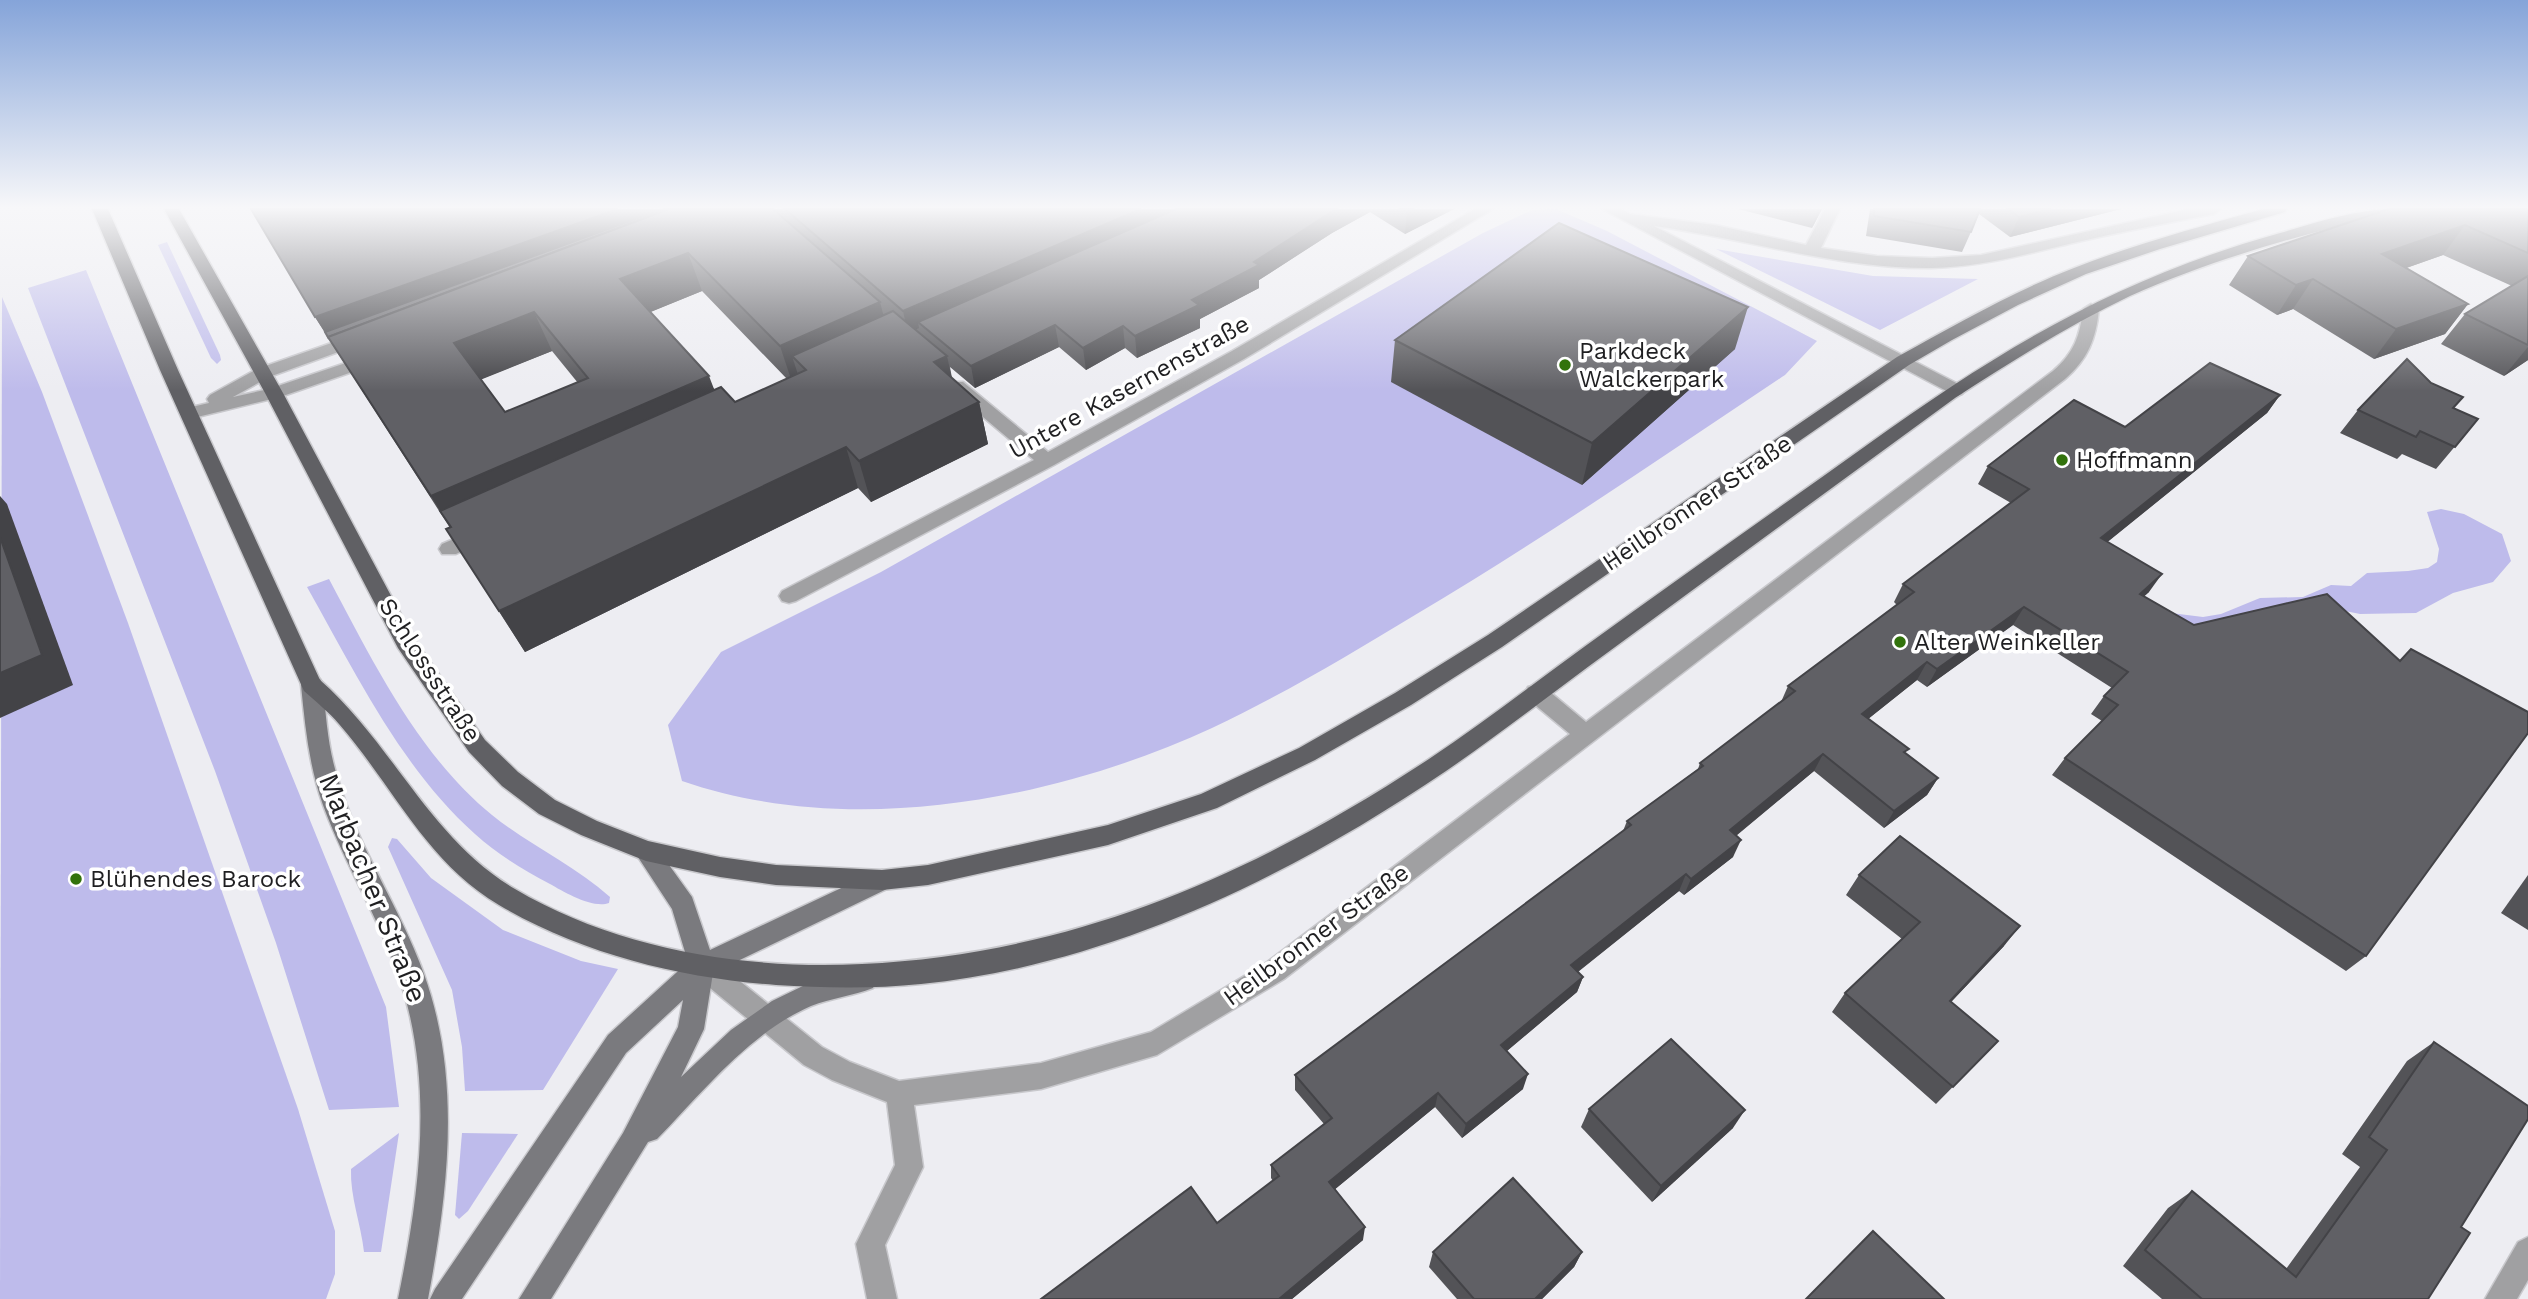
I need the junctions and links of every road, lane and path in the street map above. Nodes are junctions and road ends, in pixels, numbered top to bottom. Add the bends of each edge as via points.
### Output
1 (126, 270) edge
2 (205, 270) edge
3 (1383, 270) edge
4 (1738, 270) edge
5 (2084, 270) edge
6 (2183, 270) edge
7 (2091, 309) junction
8 (374, 333) edge
9 (385, 354) edge
10 (1903, 361) junction
11 (263, 373) junction
12 (946, 377) edge
13 (1955, 390) junction
14 (274, 393) junction
15 (189, 413) junction
16 (1047, 461) junction
17 (500, 526) edge
18 (449, 549) edge
19 (789, 596) dead end
20 (312, 684) junction
21 (1535, 693) junction
22 (1587, 735) junction
23 (646, 850) junction
24 (881, 880) junction
25 (702, 966) junction
26 (870, 979) junction
27 (768, 1020) junction
28 (899, 1094) junction
29 (633, 1143) junction
30 (2528, 1252) edge
31 (413, 1299) edge
32 (444, 1299) edge
33 (534, 1299) edge
34 (882, 1299) edge
35 (2500, 1299) edge

1 - 15 main road
2 - 11 main road, Schlossstraße
3 - 16 street, Untere Kasernenstraße
4 - 10 street
5 - 10 main road, Heilbronner Straße
6 - 7 main road
7 - 13 main road
7 - 22 street, Heilbronner Straße via 2089,336 2078,359
8 - 11 street
9 - 14 street
10 - 13 street
10 - 24 main road, Heilbronner Straße via 1495,641 1307,754 1209,802 1108,835 928,876
11 - 14 main road, Schlossstraße
11 - 15 street
12 - 16 street
13 - 21 main road
14 - 15 street
14 - 23 main road, Schlossstraße via 405,642 477,746 547,807
15 - 20 main road
16 - 19 street, Untere Kasernenstraße
17 - 18 street
20 - 25 main road via 346,718 452,857 503,895 558,922 622,945
20 - 31 main road, Marbacher Straße via 326,780 411,974 435,1080 433,1178
21 - 22 street
21 - 26 main road via 1415,780 1298,850 1198,899 1085,940 982,965
22 - 28 street, Heilbronner Straße via 1275,971 1157,1042 1041,1076
23 - 24 main road, Schlossstraße via 765,873
23 - 25 main road via 683,905
24 - 25 main road
25 - 26 main road
25 - 27 street, Heilbronner Straße
25 - 29 main road via 691,1029
25 - 32 main road via 617,1044
26 - 27 main road via 802,998
27 - 28 street, Heilbronner Straße via 813,1056
27 - 29 main road via 734,1046
28 - 34 street via 909,1167 870,1244
29 - 33 main road
30 - 35 street

